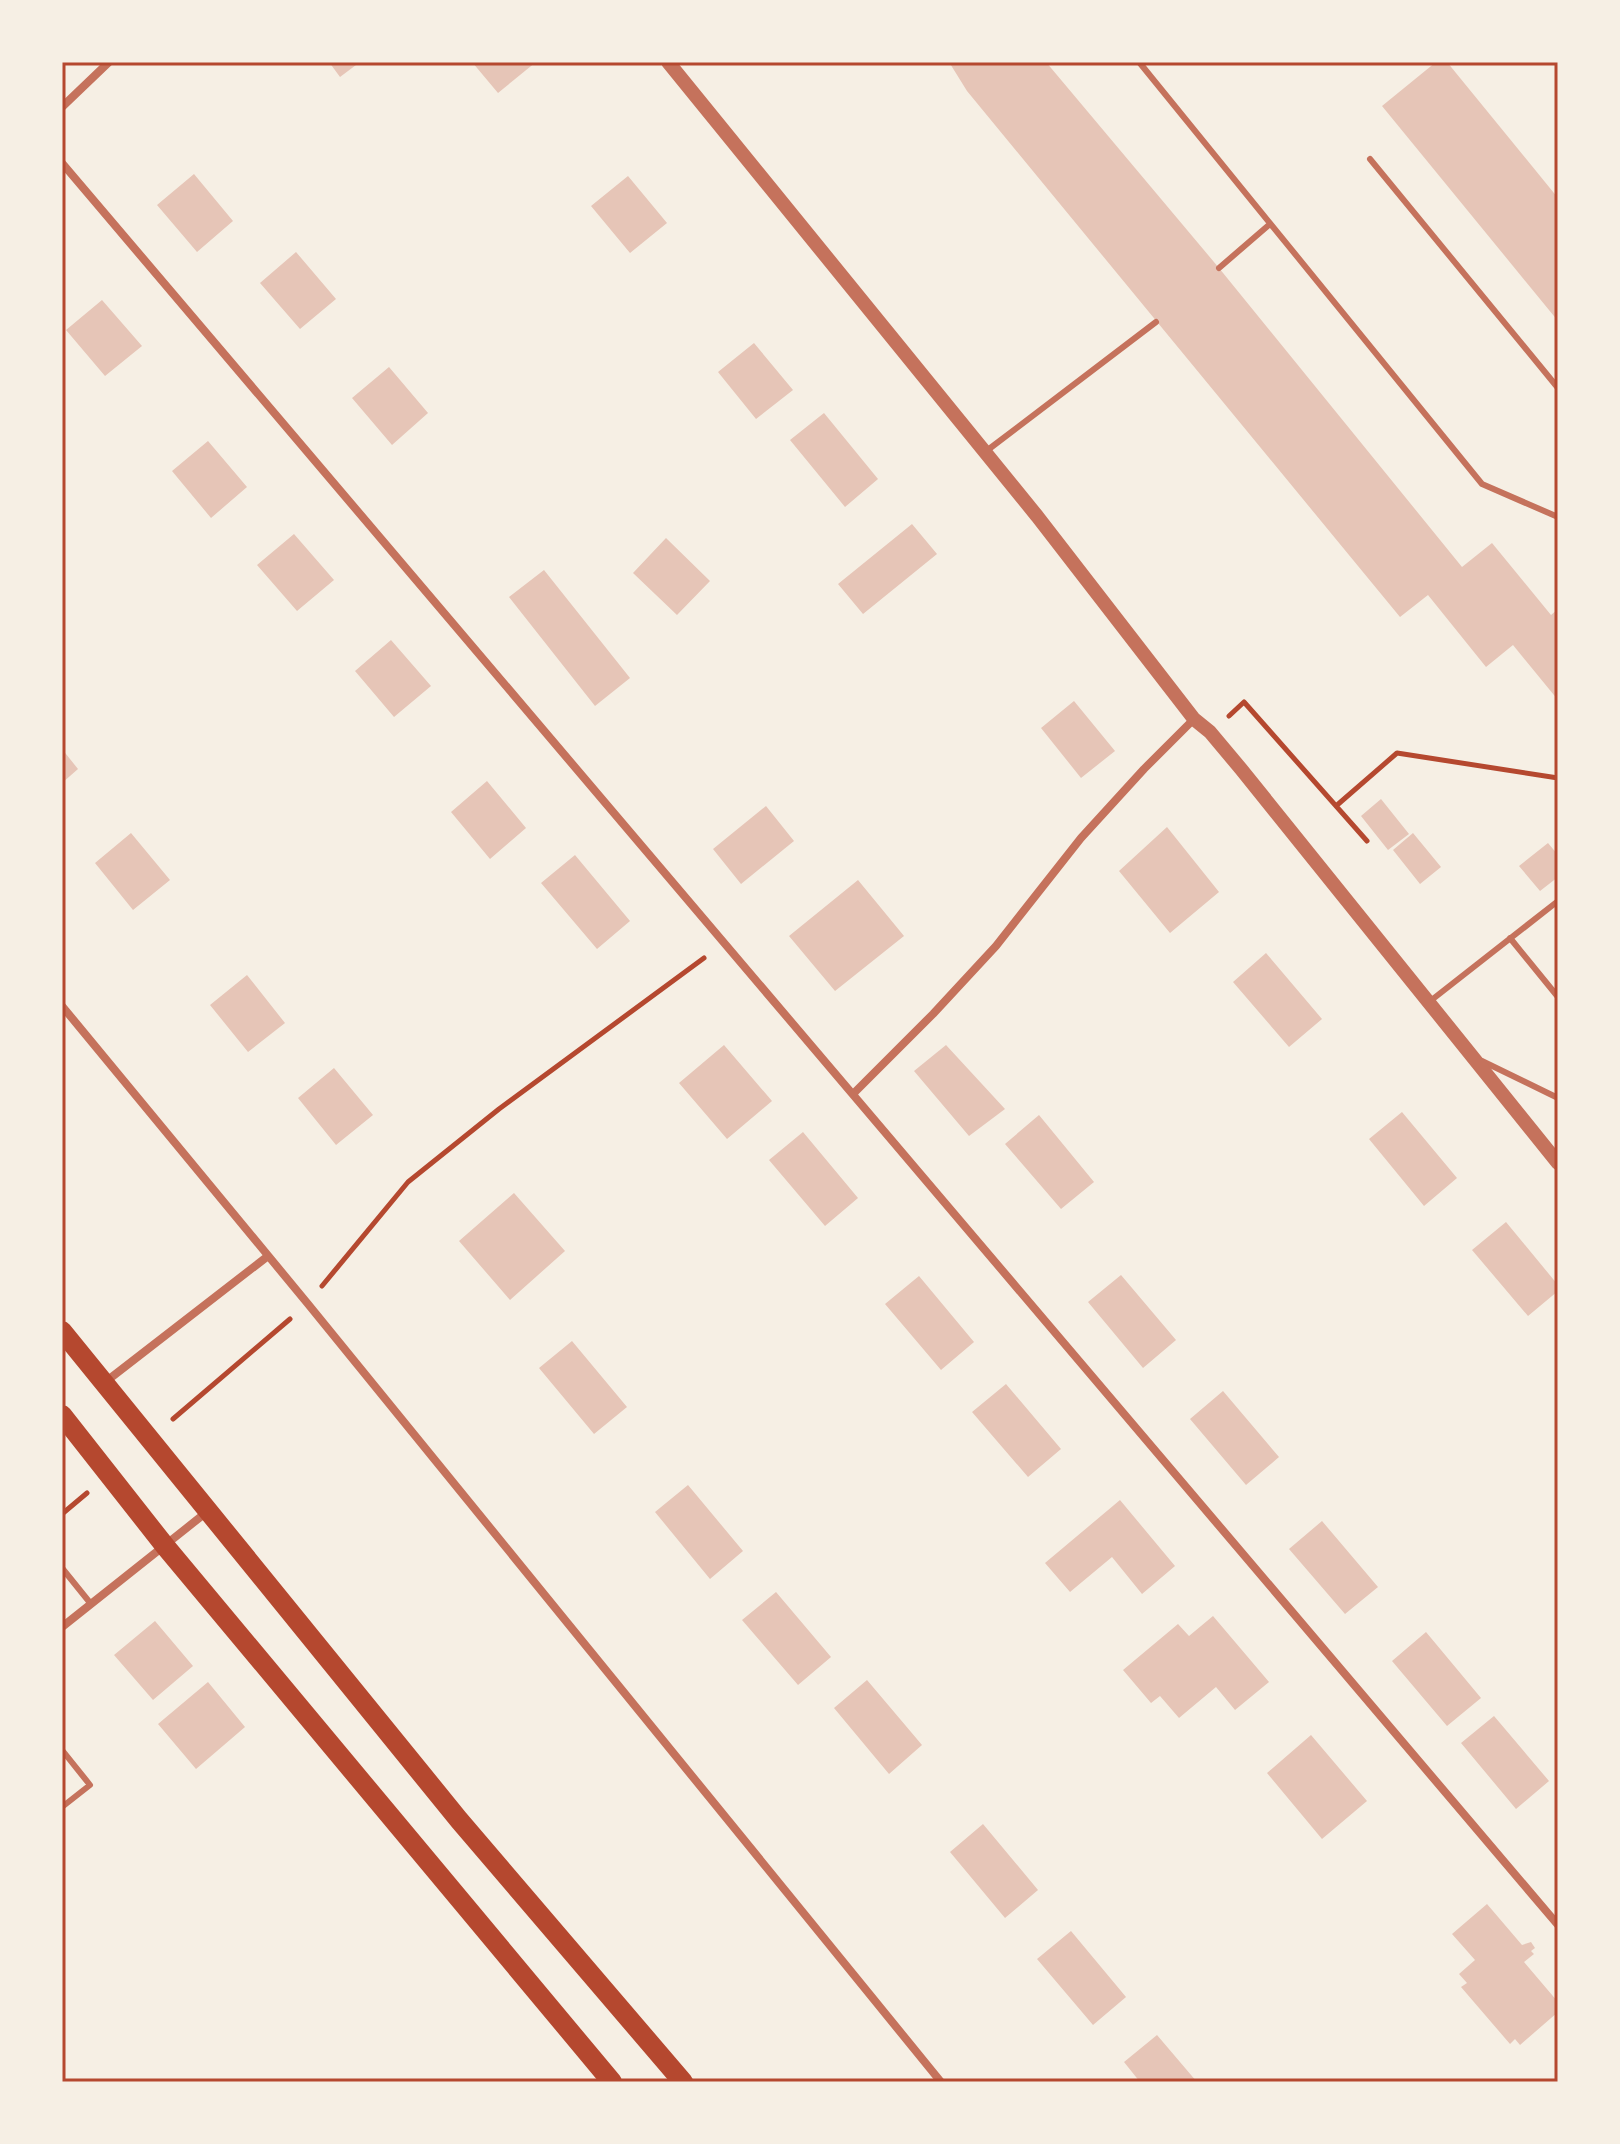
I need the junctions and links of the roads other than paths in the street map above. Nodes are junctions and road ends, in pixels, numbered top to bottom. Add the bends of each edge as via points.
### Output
1 (109, 62) edge
2 (668, 62) edge
3 (1139, 62) edge
4 (62, 107) edge
5 (1370, 159) dead end
6 (62, 163) edge
7 (1270, 224) junction
8 (1219, 268) dead end
9 (1156, 322) dead end
10 (1558, 388) edge
11 (985, 452) junction
12 (1558, 517) edge
13 (1194, 719) junction
14 (1558, 901) edge
15 (1510, 938) junction
16 (1558, 997) edge
17 (1429, 1002) junction
18 (62, 1006) edge
19 (1473, 1057) junction
20 (853, 1094) junction
21 (1558, 1098) edge
22 (1558, 1163) edge
23 (268, 1256) junction
24 (62, 1331) edge
25 (104, 1383) junction
26 (62, 1415) edge
27 (208, 1511) junction
28 (165, 1546) junction
29 (62, 1568) edge
30 (91, 1604) junction
31 (62, 1627) edge
32 (62, 1750) edge
33 (62, 1807) edge
34 (1558, 1925) edge
35 (612, 2082) edge
36 (683, 2082) edge
37 (941, 2082) edge

1 - 4 street
2 - 11 street
3 - 7 lane
5 - 10 lane
6 - 20 street
7 - 8 lane
7 - 12 lane via 1482,484
9 - 11 lane
11 - 13 street
13 - 17 street via 1210,732
13 - 20 street via 1081,838 996,946
14 - 15 lane
15 - 16 lane
15 - 17 lane
17 - 19 street
18 - 23 street
19 - 21 lane
19 - 22 street
20 - 34 street
23 - 25 street
23 - 37 street
24 - 25 main road
25 - 27 main road
26 - 28 main road
27 - 28 street
27 - 36 main road via 459,1820
28 - 30 street
28 - 35 main road
29 - 30 lane
30 - 31 street
32 - 33 lane via 90,1785

